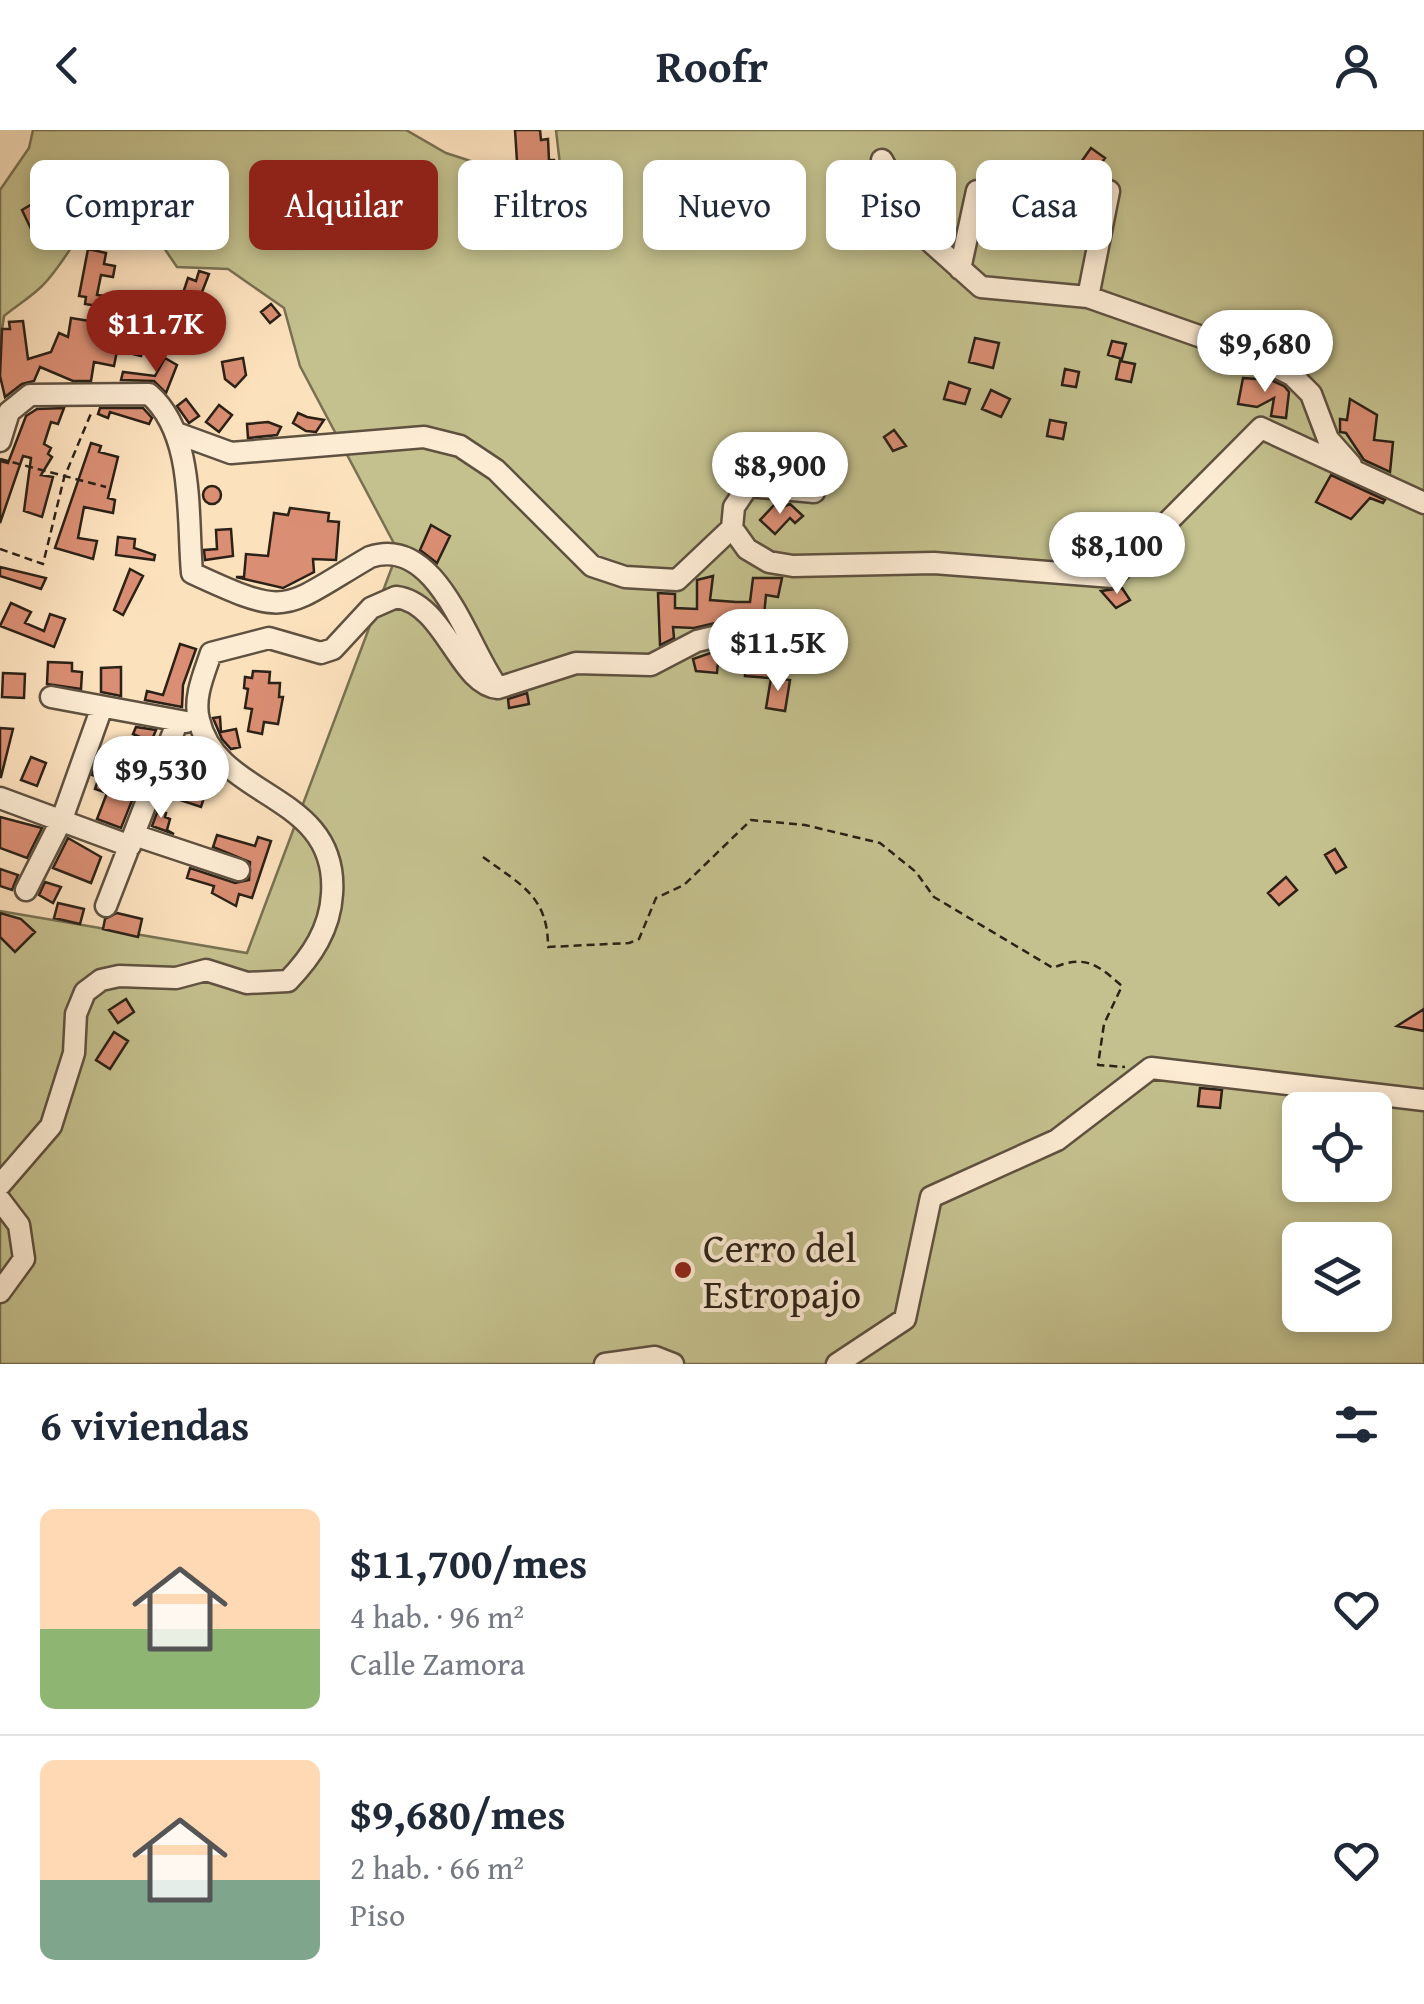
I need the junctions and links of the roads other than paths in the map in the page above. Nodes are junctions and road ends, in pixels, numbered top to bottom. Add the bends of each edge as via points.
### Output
1 (976, 196) edge
2 (940, 250) edge
3 (1097, 250) edge
4 (960, 268) junction
5 (1088, 297) junction
6 (179, 434) junction
7 (0, 441) edge
8 (1360, 473) junction
9 (814, 492) dead end
10 (1424, 503) edge
11 (732, 528) junction
12 (788, 630) dead end
13 (498, 688) junction
14 (51, 697) dead end
15 (102, 707) junction
16 (188, 722) junction
17 (0, 798) edge
18 (62, 819) junction
19 (132, 841) junction
20 (239, 870) dead end
21 (26, 890) dead end
22 (106, 906) dead end
23 (1424, 1100) edge
24 (0, 1185) edge
25 (0, 1200) edge
26 (0, 1292) edge
27 (606, 1364) edge
28 (673, 1364) edge
29 (837, 1364) edge

1 - 4 street
2 - 4 street
3 - 5 street
4 - 5 street via 980,288
5 - 8 street via 1292,375 1311,394 1328,439
6 - 7 street via 149,394 102,392 30,396 10,412
6 - 11 street via 231,453 424,438 460,446 496,470 592,566 625,577 677,580
6 - 13 street via 192,573 256,603 274,604 306,598 382,553 404,556 442,589
8 - 10 street
8 - 11 street via 1260,428 1113,577 934,563 781,564 747,549
9 - 11 street via 748,486 734,508
12 - 13 street via 757,643 730,633 652,665 576,663
13 - 16 street via 474,673 425,608 396,597 371,608 333,649 321,653 269,638 218,648
14 - 15 street
15 - 16 street
15 - 18 street
16 - 19 street
16 - 24 street via 258,789 298,812 322,841 331,912 288,980 247,983 206,970 176,978 119,976 85,992 51,1126
17 - 18 street
18 - 19 street
18 - 21 street
19 - 20 street
19 - 22 street
23 - 29 street via 1151,1068 1057,1140 931,1197 905,1319
25 - 26 street via 19,1225 24,1259
27 - 28 street via 656,1356

